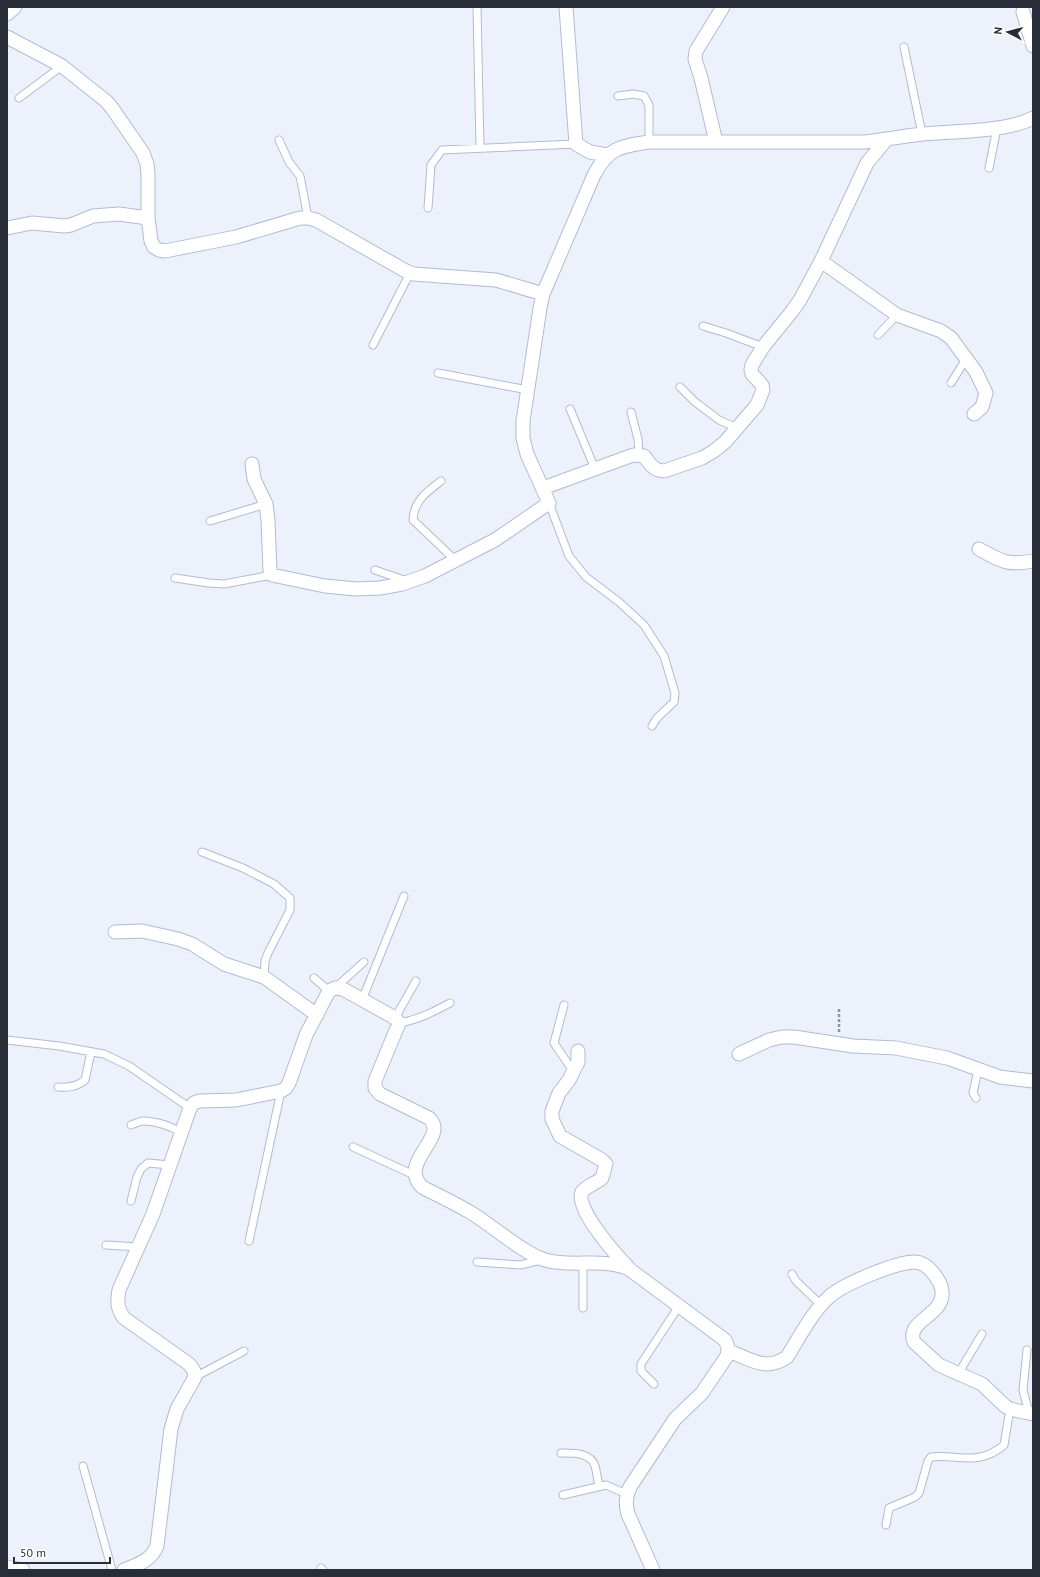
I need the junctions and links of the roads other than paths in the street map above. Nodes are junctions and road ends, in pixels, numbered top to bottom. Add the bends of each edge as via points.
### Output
1 (15, 7) edge
2 (477, 7) edge
3 (566, 7) edge
4 (723, 7) edge
5 (1023, 12) dead end
6 (7, 14) edge
7 (7, 37) edge
8 (1033, 46) edge
9 (904, 47) dead end
10 (62, 66) junction
11 (618, 96) dead end
12 (19, 98) dead end
13 (1033, 118) edge
14 (997, 128) junction
15 (922, 134) junction
16 (278, 140) dead end
17 (886, 140) junction
18 (649, 142) junction
19 (716, 142) junction
20 (864, 142) junction
21 (576, 144) junction
22 (480, 147) junction
23 (607, 155) junction
24 (867, 163) junction
25 (989, 168) dead end
26 (428, 208) dead end
27 (148, 218) junction
28 (308, 218) junction
29 (7, 228) edge
30 (821, 261) junction
31 (410, 273) junction
32 (543, 294) junction
33 (897, 315) junction
34 (703, 326) dead end
35 (878, 335) dead end
36 (373, 345) dead end
37 (763, 346) junction
38 (966, 359) junction
39 (438, 373) dead end
40 (951, 383) dead end
41 (680, 387) dead end
42 (528, 390) junction
43 (570, 409) dead end
44 (630, 412) dead end
45 (974, 414) dead end
46 (737, 428) junction
47 (639, 454) junction
48 (252, 464) dead end
49 (595, 469) junction
50 (441, 480) dead end
51 (543, 488) junction
52 (549, 503) junction
53 (266, 504) junction
54 (210, 521) dead end
55 (979, 549) dead end
56 (455, 560) junction
57 (1033, 561) edge
58 (375, 570) dead end
59 (272, 575) junction
60 (175, 578) dead end
61 (409, 582) junction
62 (652, 726) dead end
63 (202, 852) dead end
64 (404, 896) dead end
65 (115, 932) dead end
66 (364, 962) dead end
67 (264, 977) junction
68 (314, 978) dead end
69 (416, 981) dead end
70 (332, 989) junction
71 (362, 1000) junction
72 (450, 1003) dead end
73 (564, 1006) dead end
74 (317, 1015) junction
75 (397, 1021) junction
76 (7, 1040) edge
77 (578, 1051) dead end
78 (91, 1052) junction
79 (739, 1054) dead end
80 (978, 1070) junction
81 (573, 1071) junction
82 (1033, 1081) edge
83 (58, 1087) dead end
84 (280, 1091) junction
85 (976, 1098) dead end
86 (190, 1108) junction
87 (131, 1125) dead end
88 (181, 1133) junction
89 (353, 1147) dead end
90 (170, 1164) junction
91 (414, 1175) junction
92 (131, 1201) dead end
93 (248, 1241) dead end
94 (106, 1245) dead end
95 (138, 1247) junction
96 (543, 1259) junction
97 (477, 1262) dead end
98 (583, 1264) junction
99 (629, 1268) junction
100 (792, 1274) dead end
101 (821, 1305) junction
102 (679, 1306) junction
103 (584, 1308) dead end
104 (982, 1334) dead end
105 (1027, 1350) dead end
106 (244, 1351) dead end
107 (729, 1351) junction
108 (958, 1374) junction
109 (195, 1377) junction
110 (654, 1384) dead end
111 (1010, 1409) junction
112 (1031, 1414) edge
113 (561, 1453) dead end
114 (83, 1466) dead end
115 (599, 1485) junction
116 (630, 1487) junction
117 (563, 1495) dead end
118 (886, 1525) dead end
119 (7, 1567) edge
120 (23, 1570) edge
121 (112, 1570) edge
122 (124, 1570) edge
123 (653, 1570) edge

1 - 6 street
2 - 22 lane
3 - 21 street
4 - 19 street via 696,51 695,59
5 - 8 street
7 - 10 street
9 - 15 lane
10 - 12 lane
10 - 27 street via 109,104 143,153 148,175
11 - 18 lane via 644,96 649,105
13 - 14 street
14 - 15 street
14 - 25 lane
15 - 17 street
16 - 28 lane via 289,162 300,176
17 - 20 street
17 - 24 street
18 - 19 street
18 - 23 street via 626,145
19 - 20 street
20 - 24 street
21 - 22 lane
21 - 23 street via 590,152
22 - 26 lane via 442,150 436,157 431,165
23 - 32 street via 594,175
24 - 30 street
27 - 28 street via 154,247 165,251 236,237 300,218
27 - 29 street via 119,214 93,216 64,226 32,224
28 - 31 street via 316,220
30 - 33 street
30 - 37 street via 793,310
31 - 32 street via 496,280
31 - 36 lane
32 - 42 street
33 - 35 lane
33 - 38 street via 941,331 951,338
34 - 37 lane
37 - 46 street via 751,370 762,385 762,396
38 - 40 lane
38 - 45 street via 976,372 986,393 982,407
39 - 42 lane
41 - 46 lane via 719,420
42 - 51 street via 523,438 527,454
43 - 49 lane
44 - 47 lane via 638,439
46 - 47 street via 725,442 702,458 664,471 654,468
47 - 49 street
48 - 53 street via 254,479
49 - 51 street
50 - 56 lane via 417,503 413,520
51 - 52 street
52 - 56 street via 495,540
52 - 62 lane via 569,556 586,577 644,625 664,656 675,693 674,702
53 - 54 lane
53 - 59 street
55 - 57 street via 1002,562 1020,564
56 - 61 street
58 - 61 lane
59 - 60 lane via 224,584
59 - 61 street via 325,586 356,589 380,588
63 - 67 lane via 243,868 274,884 290,898 290,910 265,961
64 - 71 lane
65 - 67 street via 142,931 178,939 192,944 224,964
66 - 70 lane
67 - 74 street
68 - 70 lane
69 - 75 lane
70 - 71 street via 343,989
70 - 74 street
71 - 75 street
72 - 75 lane via 412,1021
73 - 81 lane via 554,1043
74 - 84 street via 289,1083
75 - 91 street via 375,1081 375,1088 380,1094 433,1121 434,1134 415,1168
76 - 78 lane
77 - 81 street via 578,1062
78 - 83 lane via 85,1080 69,1088
78 - 86 lane via 104,1054 129,1066
79 - 80 street via 769,1040 794,1037 840,1044 896,1048 947,1058
80 - 82 street via 1000,1077
80 - 85 lane via 973,1093
81 - 99 street via 559,1093 552,1111 552,1119 560,1136 606,1164 602,1178 585,1189 581,1199 593,1224 612,1251
84 - 86 street via 236,1100 199,1101
84 - 93 lane
86 - 88 street
87 - 88 lane via 142,1121 152,1122
88 - 90 street
89 - 91 lane
90 - 92 lane via 148,1163 141,1169
90 - 95 street via 153,1214
91 - 96 street via 422,1187 470,1212
94 - 95 lane
95 - 109 street via 119,1290 118,1311 192,1368
96 - 97 lane via 520,1265
96 - 98 street via 566,1264
98 - 99 street via 610,1263
98 - 103 lane
99 - 102 street
100 - 101 lane
101 - 107 street via 787,1357 779,1363 760,1363
101 - 108 street via 834,1293 868,1275 909,1262 922,1263 939,1281 942,1296 936,1309 915,1327 912,1337 933,1361
102 - 107 street via 725,1340
102 - 110 lane via 640,1364 641,1371
104 - 108 lane
105 - 112 lane via 1023,1390
106 - 109 lane
107 - 116 street via 706,1388 675,1419
108 - 111 street via 982,1384
109 - 122 street via 177,1409 171,1429 157,1546 149,1559
111 - 112 street
111 - 118 lane via 1004,1445 992,1453 977,1458 931,1457 919,1493 889,1508
113 - 115 lane via 576,1453 593,1460
114 - 121 lane
115 - 116 lane via 607,1485 622,1492
115 - 117 lane
116 - 123 street via 626,1496 628,1514
119 - 120 street

